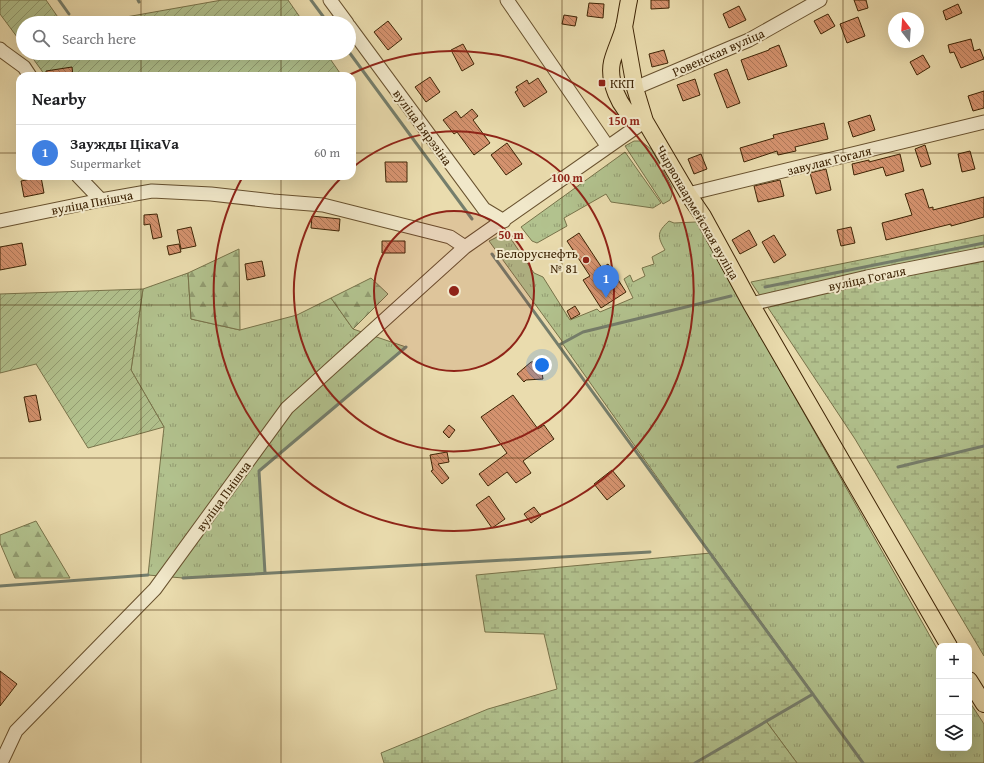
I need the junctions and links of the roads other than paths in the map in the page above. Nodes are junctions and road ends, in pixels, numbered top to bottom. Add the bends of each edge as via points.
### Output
1 (330, 0) edge
2 (507, 0) edge
3 (629, 0) edge
4 (820, 0) edge
5 (342, 16) edge
6 (624, 26) junction
7 (356, 35) edge
8 (1, 51) edge
9 (27, 72) edge
10 (635, 88) junction
11 (645, 122) junction
12 (984, 122) edge
13 (608, 147) junction
14 (82, 180) edge
15 (688, 194) junction
16 (101, 200) junction
17 (504, 221) junction
18 (0, 222) edge
19 (465, 248) junction
20 (984, 254) edge
21 (751, 304) junction
22 (947, 643) edge
23 (972, 685) edge
24 (984, 704) edge
25 (1, 763) edge

1 - 5 street
2 - 13 street
3 - 6 main road, Чырвонаармейская вуліца
4 - 10 street, Ровенская вуліца via 749,40
6 - 10 main road, Чырвонаармейская вуліца
6 - 11 main road, Чырвонаармейская вуліца via 612,63 614,88 628,112
7 - 17 street, вуліца Бярэзіна via 484,209
8 - 9 street
10 - 11 main road, Чырвонаармейская вуліца
11 - 13 street, вуліца Пнішча
11 - 15 main road, Чырвонаармейская вуліца
12 - 15 street, завулак Гогаля
13 - 17 street, вуліца Пнішча
14 - 16 street
15 - 21 main road, Чырвонаармейская вуліца via 703,216
16 - 18 street, вуліца Пнішча
16 - 19 street, вуліца Пнішча via 152,191 323,205 450,237
17 - 19 street, вуліца Пнішча
19 - 25 street, вуліца Пнішча via 287,408 155,589 16,731
20 - 21 street, вуліца Гогаля via 867,277
21 - 22 main road, Чырвонаармейская вуліца
23 - 24 main road

